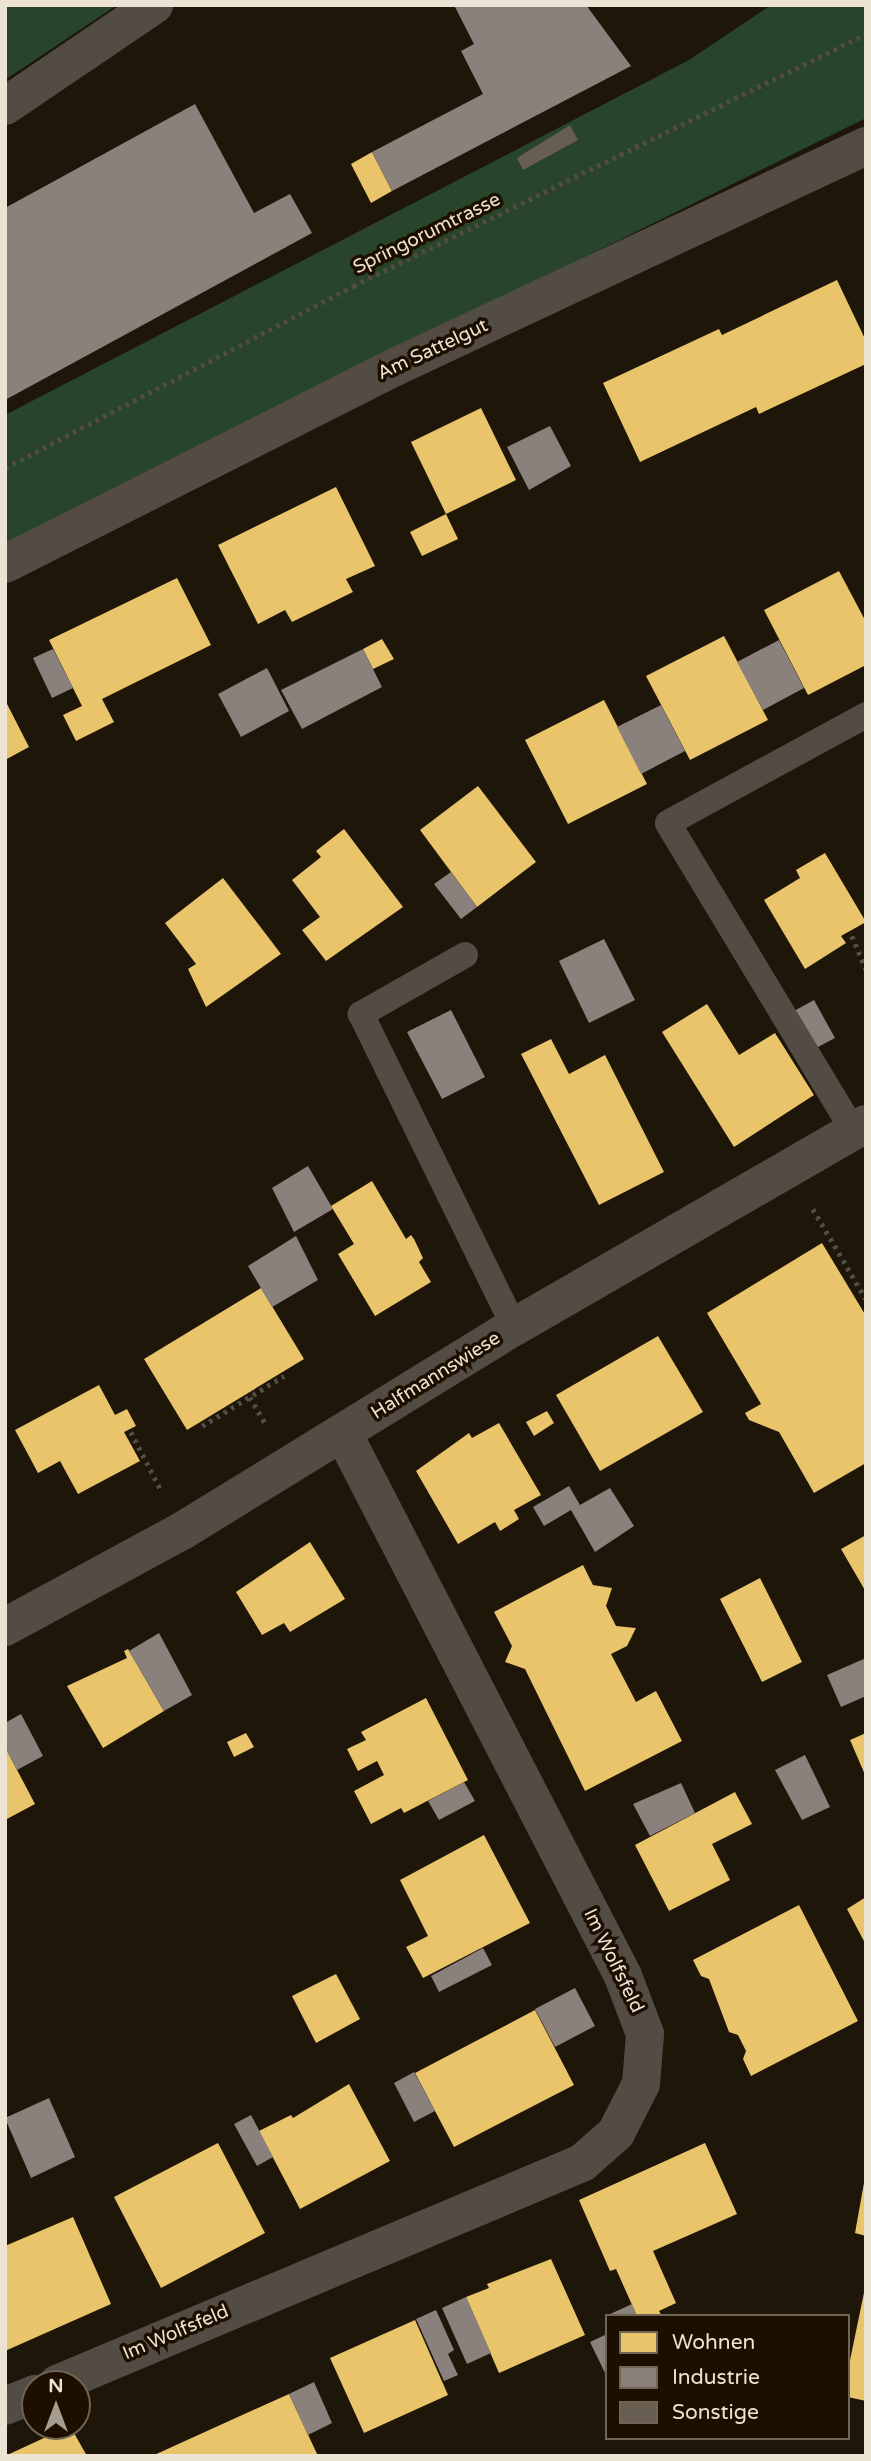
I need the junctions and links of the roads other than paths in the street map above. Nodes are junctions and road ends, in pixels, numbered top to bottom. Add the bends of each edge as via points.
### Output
1 (154, 5) edge
2 (5, 106) edge
3 (866, 146) edge
4 (5, 564) edge
5 (866, 715) edge
6 (465, 955) dead end
7 (860, 1127) edge
8 (514, 1327) junction
9 (344, 1435) junction
10 (5, 1627) edge
11 (90, 2370) edge

1 - 2 street
3 - 4 street, Am Sattelgut via 393,369
5 - 7 lane via 668,823
6 - 8 lane via 361,1014
7 - 8 street, Halfmannswiese
8 - 9 street, Halfmannswiese
9 - 10 street, Halfmannswiese via 69,1596
9 - 11 street, Im Wolfsfeld via 624,1976 645,2034 641,2084 616,2133 582,2162

